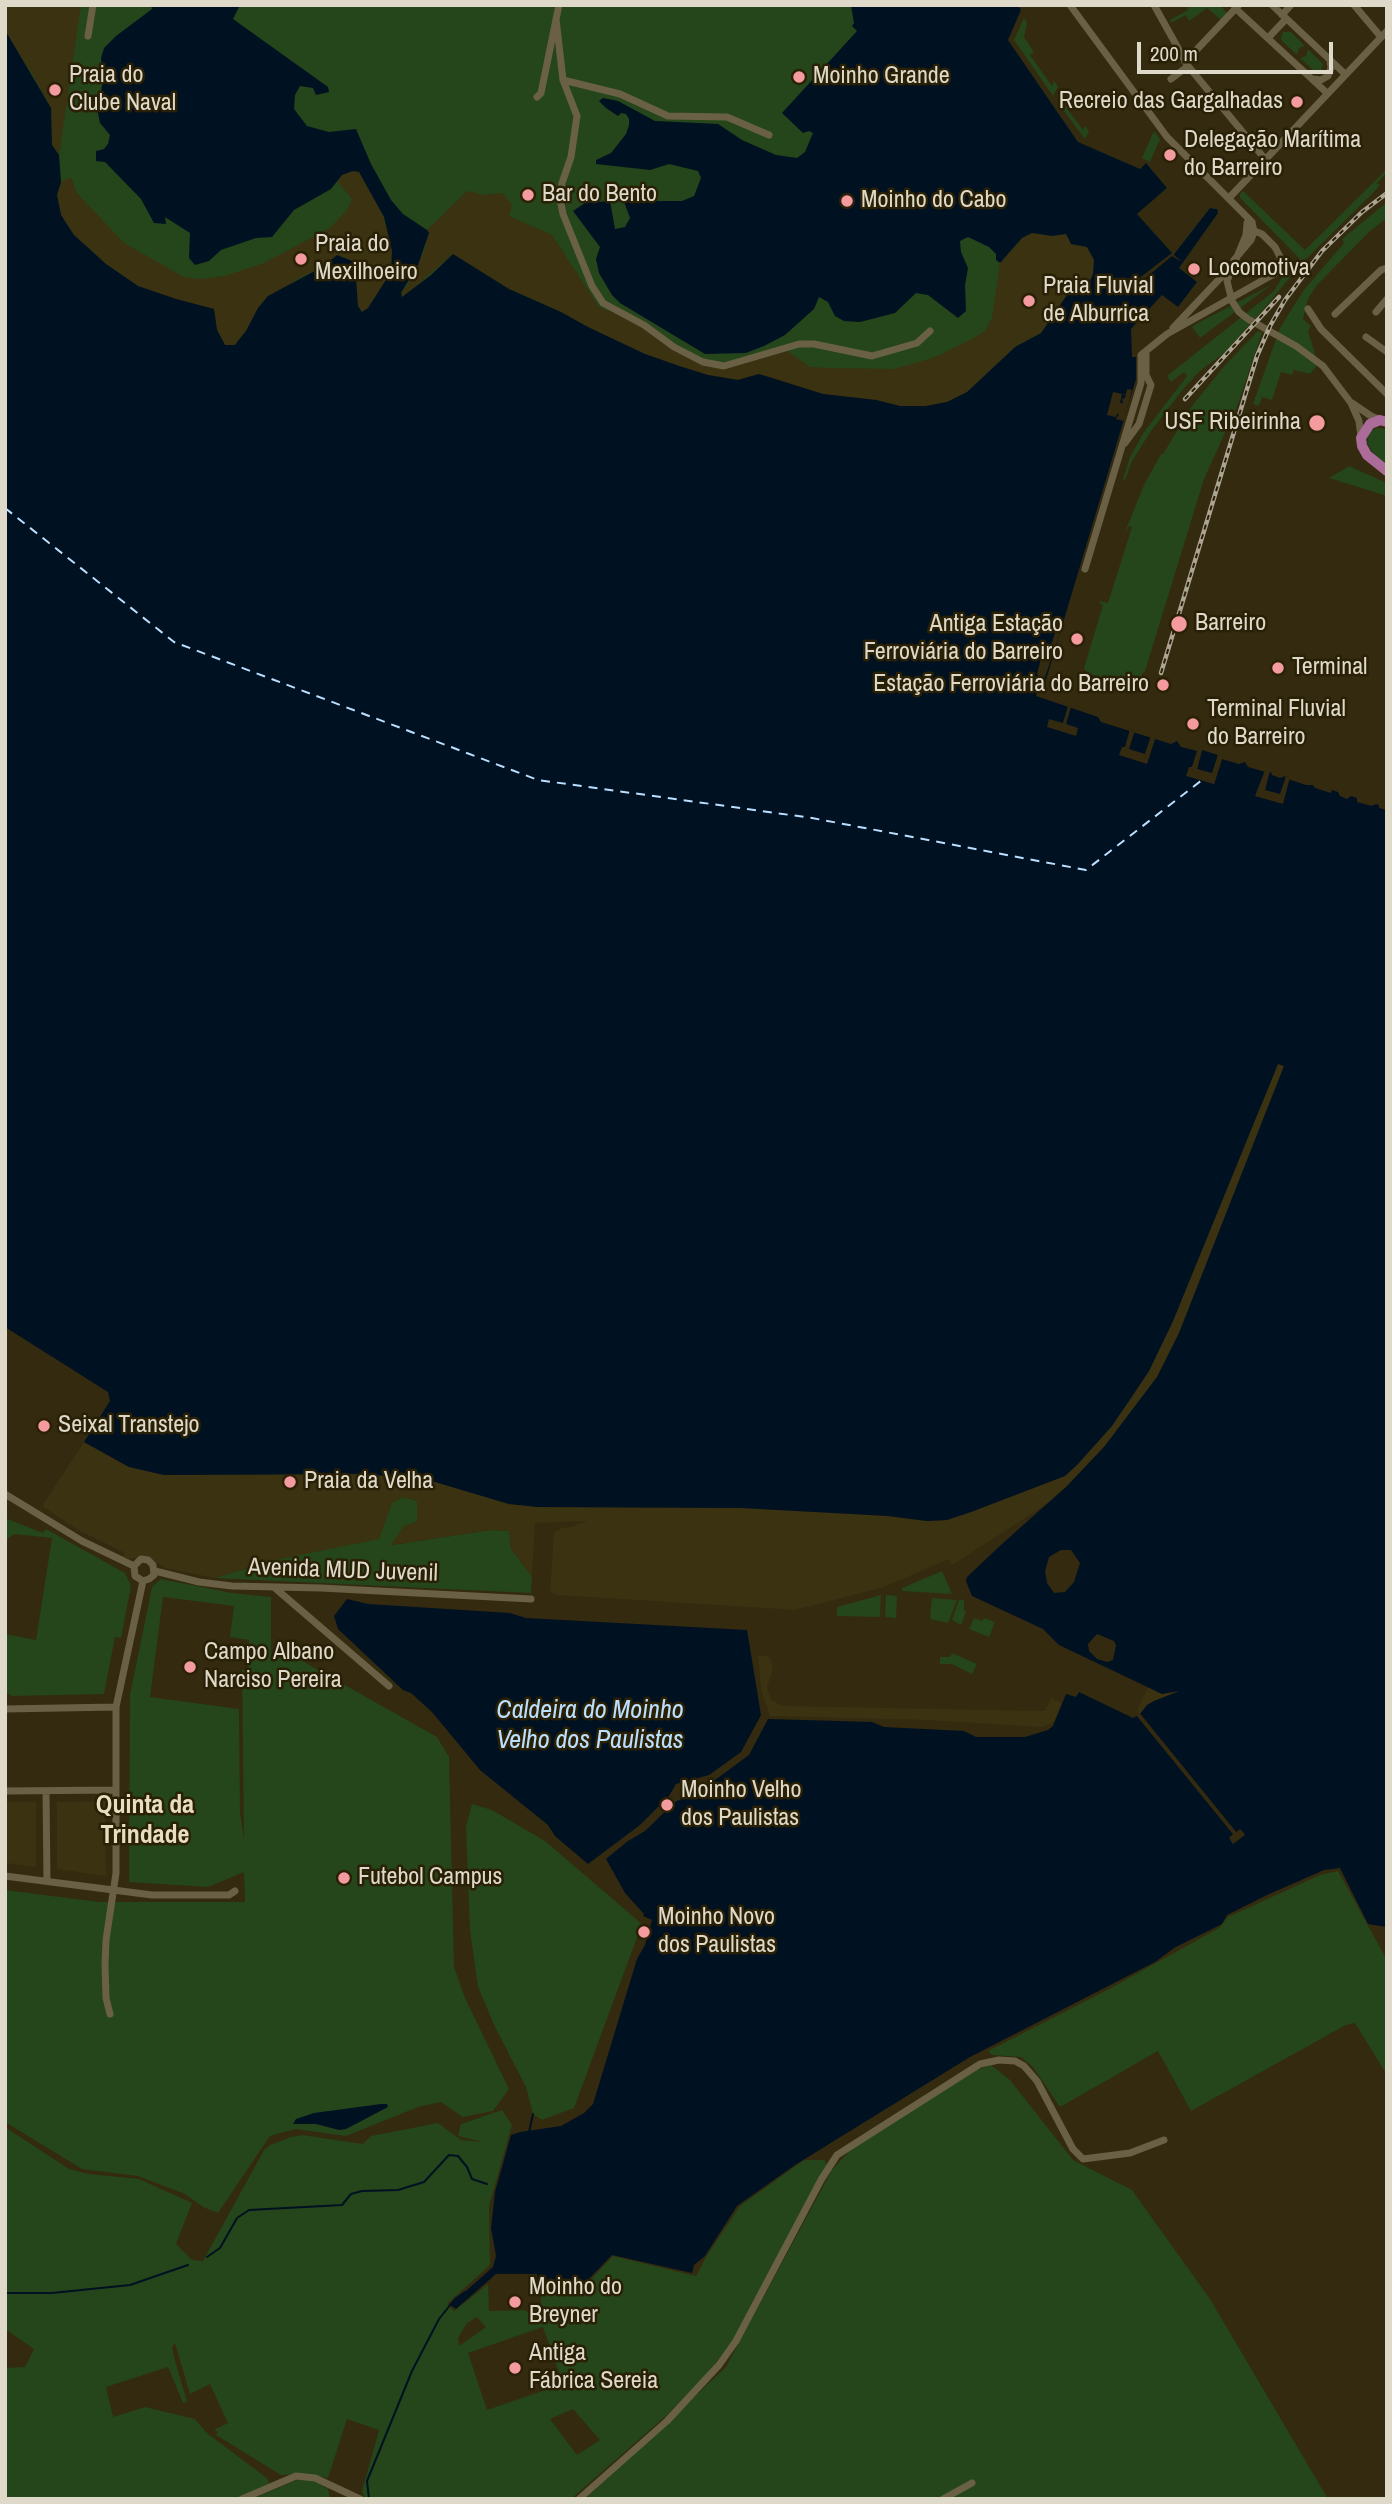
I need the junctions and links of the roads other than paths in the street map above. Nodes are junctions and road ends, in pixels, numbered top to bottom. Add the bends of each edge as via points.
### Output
1 (93, 5) edge
2 (559, 5) edge
3 (1070, 5) edge
4 (1154, 5) edge
5 (1272, 5) edge
6 (1291, 5) edge
7 (1354, 5) edge
8 (1237, 7) edge
9 (1284, 17) junction
10 (556, 19) junction
11 (1384, 34) edge
12 (88, 36) dead end
13 (1268, 38) junction
14 (1330, 60) junction
15 (1187, 64) junction
16 (1345, 74) junction
17 (1171, 79) dead end
18 (1312, 79) junction
19 (563, 80) junction
20 (1327, 93) junction
21 (537, 97) dead end
22 (769, 135) dead end
23 (1265, 159) junction
24 (1229, 198) junction
25 (1251, 229) junction
26 (1387, 268) edge
27 (1225, 273) dead end
28 (1387, 299) edge
29 (1308, 309) dead end
30 (1376, 312) dead end
31 (1335, 314) dead end
32 (930, 331) dead end
33 (1167, 334) junction
34 (1366, 337) dead end
35 (1387, 352) edge
36 (1387, 394) edge
37 (1350, 401) junction
38 (1385, 420) edge
39 (1361, 438) junction
40 (1387, 471) edge
41 (1085, 569) dead end
42 (5, 1494) edge
43 (134, 1566) junction
44 (155, 1571) junction
45 (143, 1581) junction
46 (274, 1587) junction
47 (274, 1598) dead end
48 (531, 1599) dead end
49 (389, 1686) dead end
50 (116, 1707) junction
51 (5, 1709) edge
52 (116, 1790) junction
53 (5, 1791) edge
54 (46, 1791) junction
55 (5, 1876) edge
56 (47, 1881) junction
57 (115, 1891) junction
58 (235, 1891) dead end
59 (110, 2014) dead end
60 (1164, 2140) dead end
61 (972, 2483) dead end
62 (242, 2499) edge
63 (360, 2499) edge
64 (579, 2499) edge
65 (943, 2499) edge

1 - 12 street
2 - 10 street
3 - 24 street via 1167,137
4 - 15 street
5 - 9 street
6 - 9 street
7 - 11 street
8 - 13 street
8 - 15 street
9 - 13 street
9 - 14 street
10 - 19 street
10 - 21 street
11 - 16 street
13 - 18 street
14 - 16 street
14 - 18 street via 1328,76
15 - 17 street
15 - 23 street
16 - 20 street
18 - 20 street
19 - 22 street via 620,94 668,116 727,117
19 - 32 street via 577,116 560,199 592,286 603,303 703,362 724,366 799,344 872,356 917,343
20 - 23 street
23 - 24 street
24 - 25 street
25 - 33 street via 1275,247 1283,263 1281,271
25 - 37 street via 1227,281 1239,312 1313,357
26 - 31 street
27 - 33 street
28 - 30 street
29 - 36 street via 1321,329
33 - 41 street via 1141,355 1141,383
34 - 35 street
37 - 38 street
37 - 39 street
38 - 39 main road via 1366,427
39 - 40 main road via 1367,455
42 - 43 street via 82,1541
43 - 44 street via 141,1559 148,1560
43 - 45 street via 135,1576
44 - 45 street
44 - 46 street, Avenida MUD Juvenil via 213,1584
45 - 50 street
46 - 47 street
46 - 48 street, Avenida MUD Juvenil
46 - 49 street
50 - 51 street
50 - 52 street
52 - 54 street
52 - 57 street
53 - 54 street
54 - 56 street
55 - 56 street
56 - 57 street
57 - 58 street via 188,1896
57 - 59 street via 106,1940
60 - 64 street via 1130,2153 1083,2159 1024,2066 999,2060 980,2064 837,2155 719,2365 667,2421
61 - 65 street
62 - 63 street via 296,2476 314,2478

